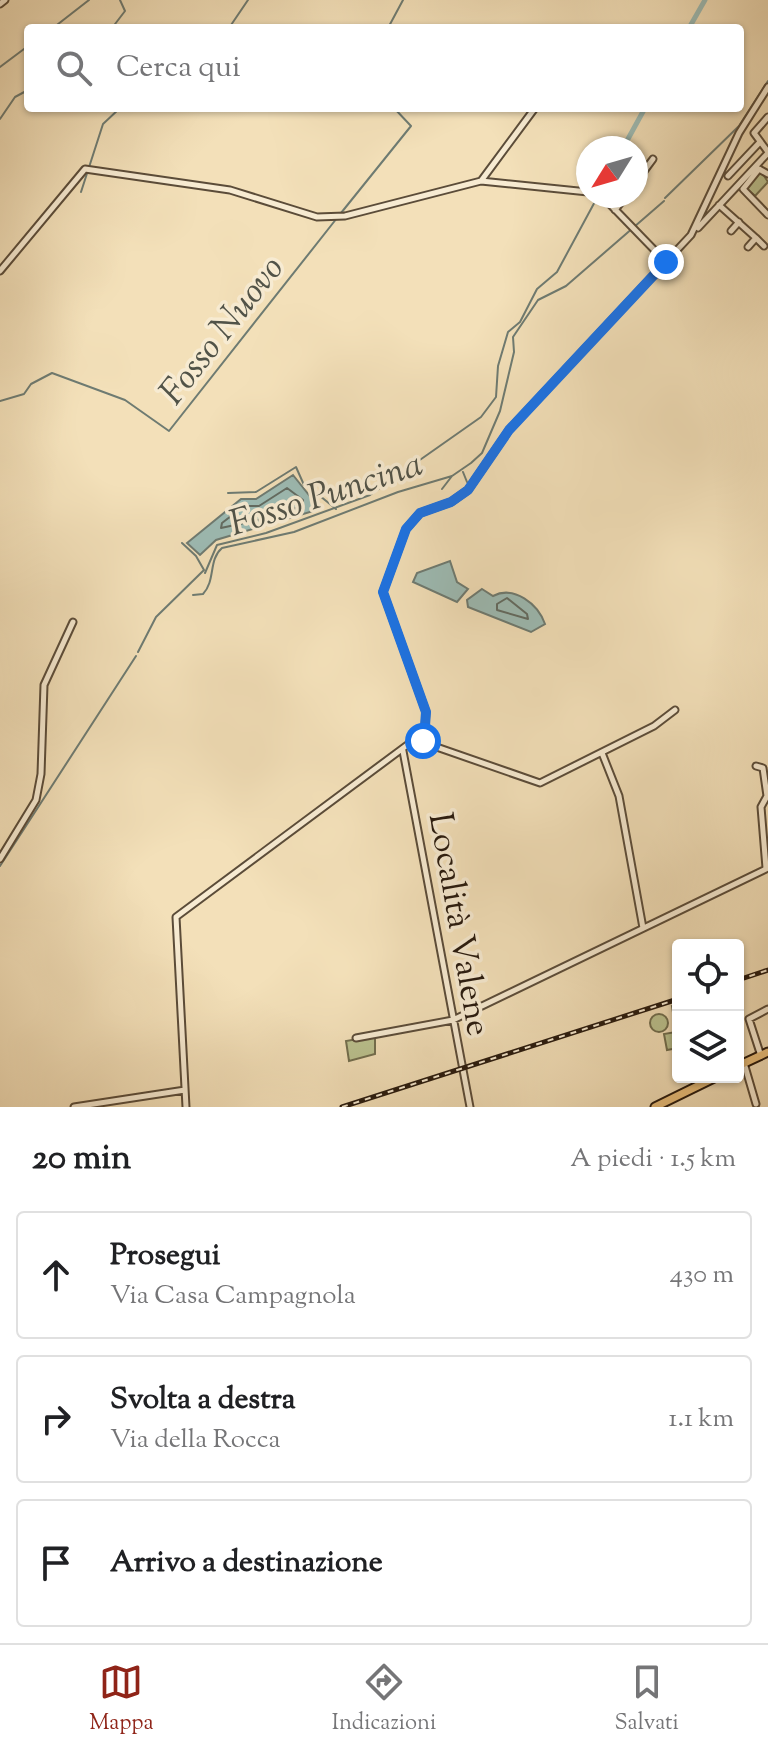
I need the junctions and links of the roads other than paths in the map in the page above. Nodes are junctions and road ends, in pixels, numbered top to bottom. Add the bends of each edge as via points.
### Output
1 (5, 0) edge
2 (0, 4) edge
3 (768, 87) edge
4 (532, 112) edge
5 (768, 117) edge
6 (760, 142) junction
7 (768, 152) edge
8 (653, 159) dead end
9 (648, 166) edge
10 (768, 174) edge
11 (728, 176) dead end
12 (749, 177) junction
13 (481, 181) junction
14 (576, 191) edge
15 (709, 202) junction
16 (720, 205) junction
17 (615, 210) edge
18 (707, 213) junction
19 (768, 215) edge
20 (739, 222) junction
21 (731, 231) dead end
22 (756, 238) junction
23 (764, 246) dead end
24 (748, 247) dead end
25 (666, 262) junction
26 (0, 271) edge
27 (73, 622) dead end
28 (675, 710) dead end
29 (418, 737) junction
30 (403, 751) junction
31 (602, 753) junction
32 (756, 766) dead end
33 (0, 859) edge
34 (767, 868) edge
35 (643, 928) junction
36 (768, 1009) edge
37 (453, 1020) junction
38 (356, 1038) dead end
39 (764, 1054) edge
40 (744, 1064) edge
41 (744, 1073) edge
42 (704, 1083) edge
43 (185, 1090) junction
44 (756, 1104) dead end
45 (86, 1106) edge
46 (74, 1107) edge
47 (186, 1107) edge
48 (470, 1107) edge
49 (655, 1107) edge

1 - 2 street
3 - 15 street via 739,133
4 - 13 street
5 - 6 street via 754,133
6 - 7 street
6 - 11 street
7 - 12 street
8 - 9 street
10 - 12 street via 761,169
12 - 16 street
12 - 19 street via 743,190
13 - 14 street
13 - 26 street via 333,217 304,214 230,190 87,168
15 - 16 street via 712,207
15 - 18 street
16 - 18 street
16 - 20 street
17 - 25 street
18 - 25 street
20 - 21 street
20 - 22 street
22 - 23 street
22 - 24 street
25 - 29 street via 509,430 468,490 411,521 384,584 386,605 426,712
27 - 33 street via 44,685 36,800
28 - 31 street
29 - 30 street
29 - 31 street via 540,783
30 - 37 street, Località Valene
30 - 43 street via 174,923
31 - 35 street via 619,796
32 - 34 street via 763,768 767,796 761,807
34 - 35 street
35 - 37 street
36 - 39 street via 749,1019
37 - 38 street
37 - 48 street, Località Valene
39 - 40 main road
41 - 44 street
42 - 49 main road
43 - 45 street
43 - 47 street
45 - 46 street

